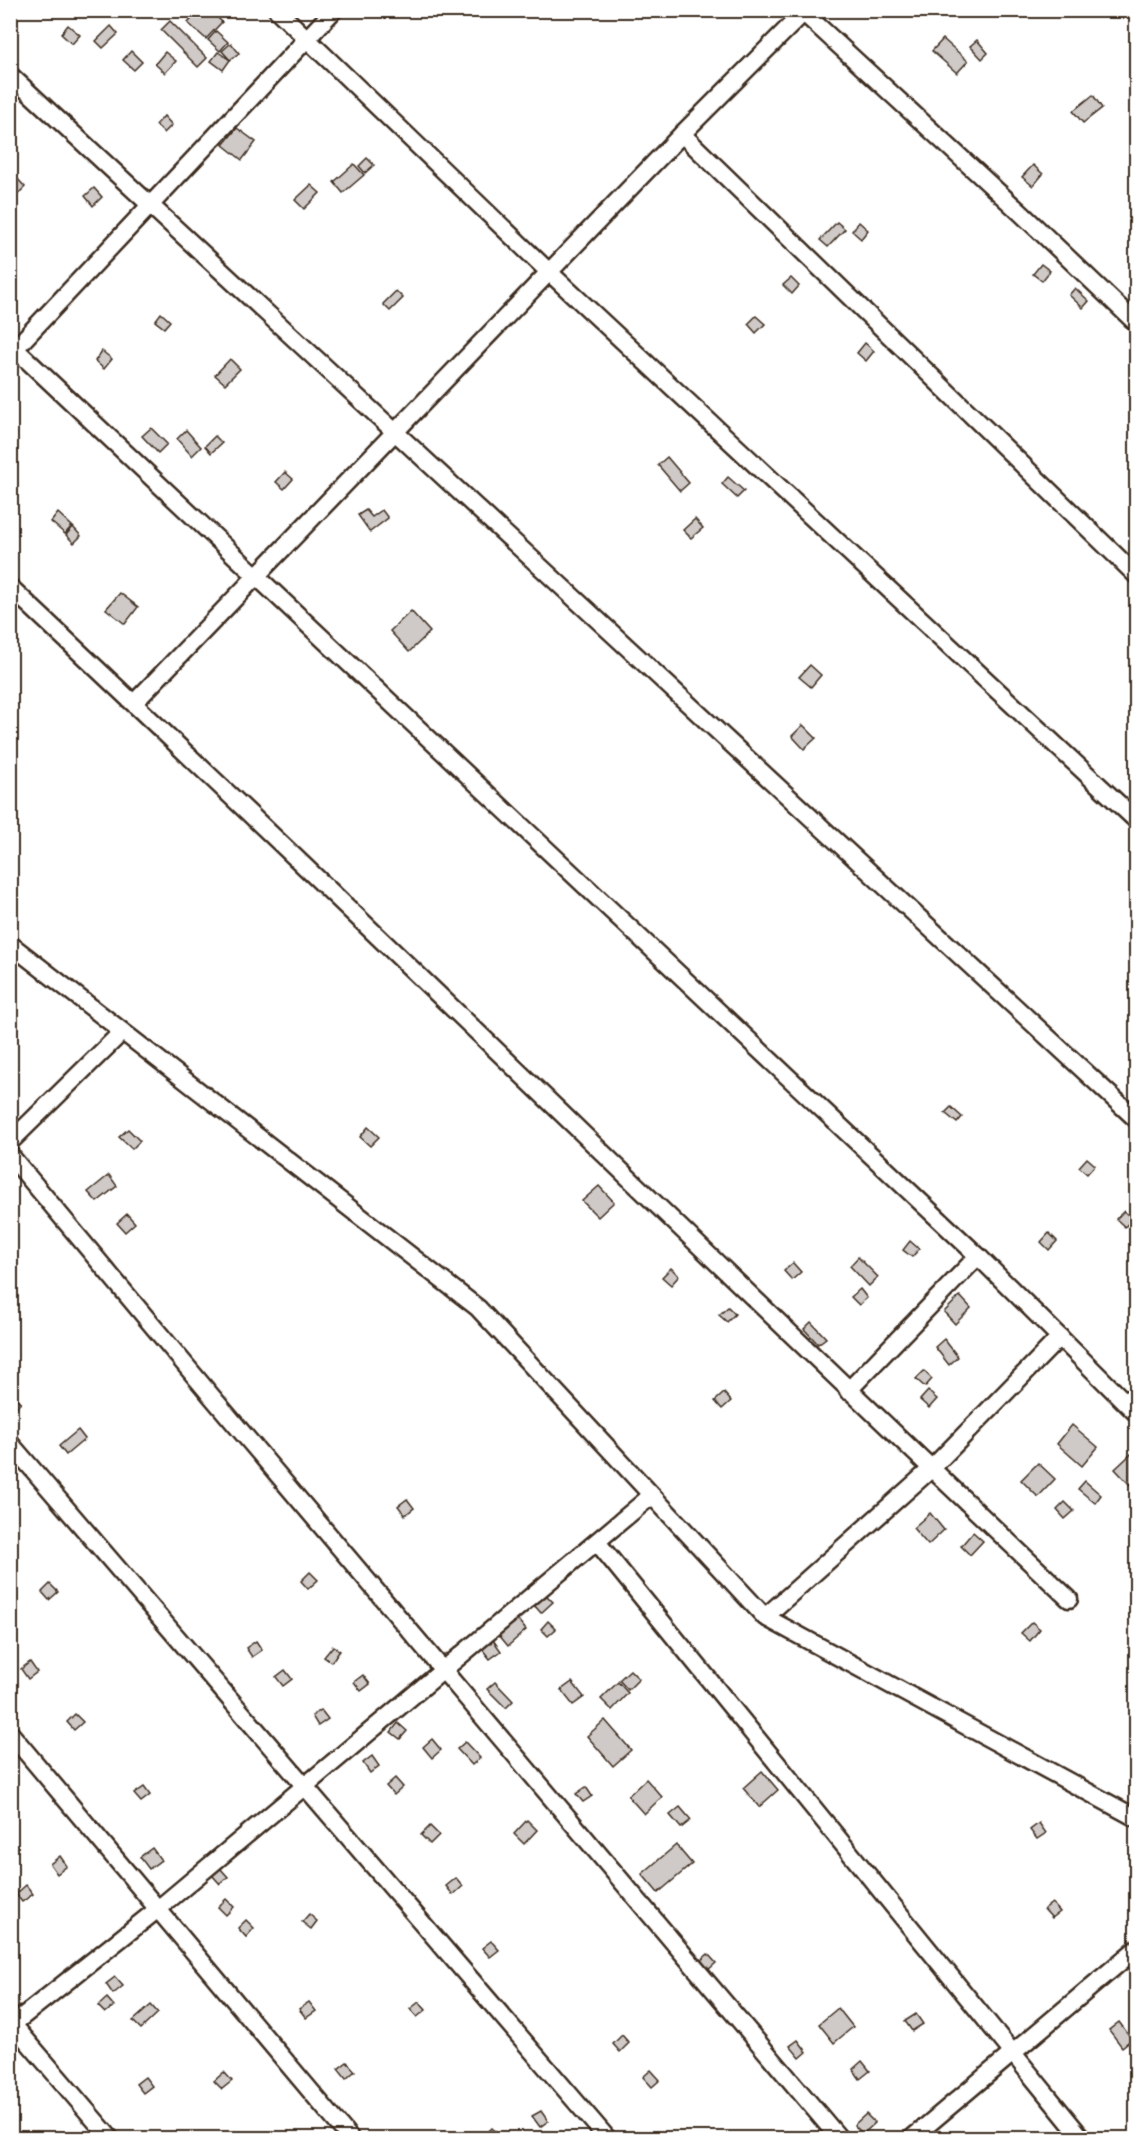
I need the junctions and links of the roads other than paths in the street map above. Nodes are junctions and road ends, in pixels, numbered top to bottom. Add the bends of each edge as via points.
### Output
1 (277, 10) edge
2 (334, 10) edge
3 (805, 12) edge
4 (307, 39) junction
5 (10, 75) edge
6 (682, 134) junction
7 (150, 205) junction
8 (550, 273) junction
9 (1137, 323) edge
10 (12, 349) edge
11 (395, 432) junction
12 (1137, 575) edge
13 (257, 576) junction
14 (10, 587) edge
15 (134, 703) junction
16 (1137, 819) edge
17 (10, 944) edge
18 (122, 1032) junction
19 (1137, 1119) edge
20 (10, 1142) edge
21 (10, 1155) edge
22 (978, 1256) junction
23 (1060, 1337) junction
24 (849, 1391) junction
25 (1137, 1413) edge
26 (10, 1443) edge
27 (931, 1469) junction
28 (651, 1496) junction
29 (597, 1542) junction
30 (1069, 1599) dead end
31 (765, 1617) junction
32 (443, 1671) junction
33 (10, 1733) edge
34 (305, 1786) junction
35 (1137, 1818) edge
36 (158, 1909) junction
37 (1137, 1949) edge
38 (12, 2022) edge
39 (1013, 2053) junction
40 (110, 2139) edge
41 (350, 2139) edge
42 (607, 2139) edge
43 (839, 2139) edge
44 (912, 2139) edge
45 (1082, 2139) edge

1 - 4 street
2 - 4 street
3 - 6 street
3 - 9 street
4 - 7 street
4 - 8 street
5 - 7 street
6 - 8 street
6 - 12 street
7 - 10 street
7 - 11 street
8 - 11 street
8 - 16 street
10 - 13 street
11 - 13 street
11 - 19 street
13 - 15 street
13 - 22 street
14 - 15 street
15 - 24 street
17 - 18 street
18 - 20 street
18 - 28 street via 478,1308
21 - 32 street
22 - 23 street
22 - 24 street
23 - 25 street
23 - 27 street
24 - 27 street
26 - 34 street
27 - 30 street
27 - 31 street
28 - 29 street
28 - 31 street
29 - 32 street
29 - 39 street
31 - 35 street
32 - 34 street
32 - 43 street
33 - 36 street
34 - 36 street
34 - 42 street
36 - 38 street
36 - 41 street
37 - 39 street
38 - 40 street
39 - 44 street
39 - 45 street

